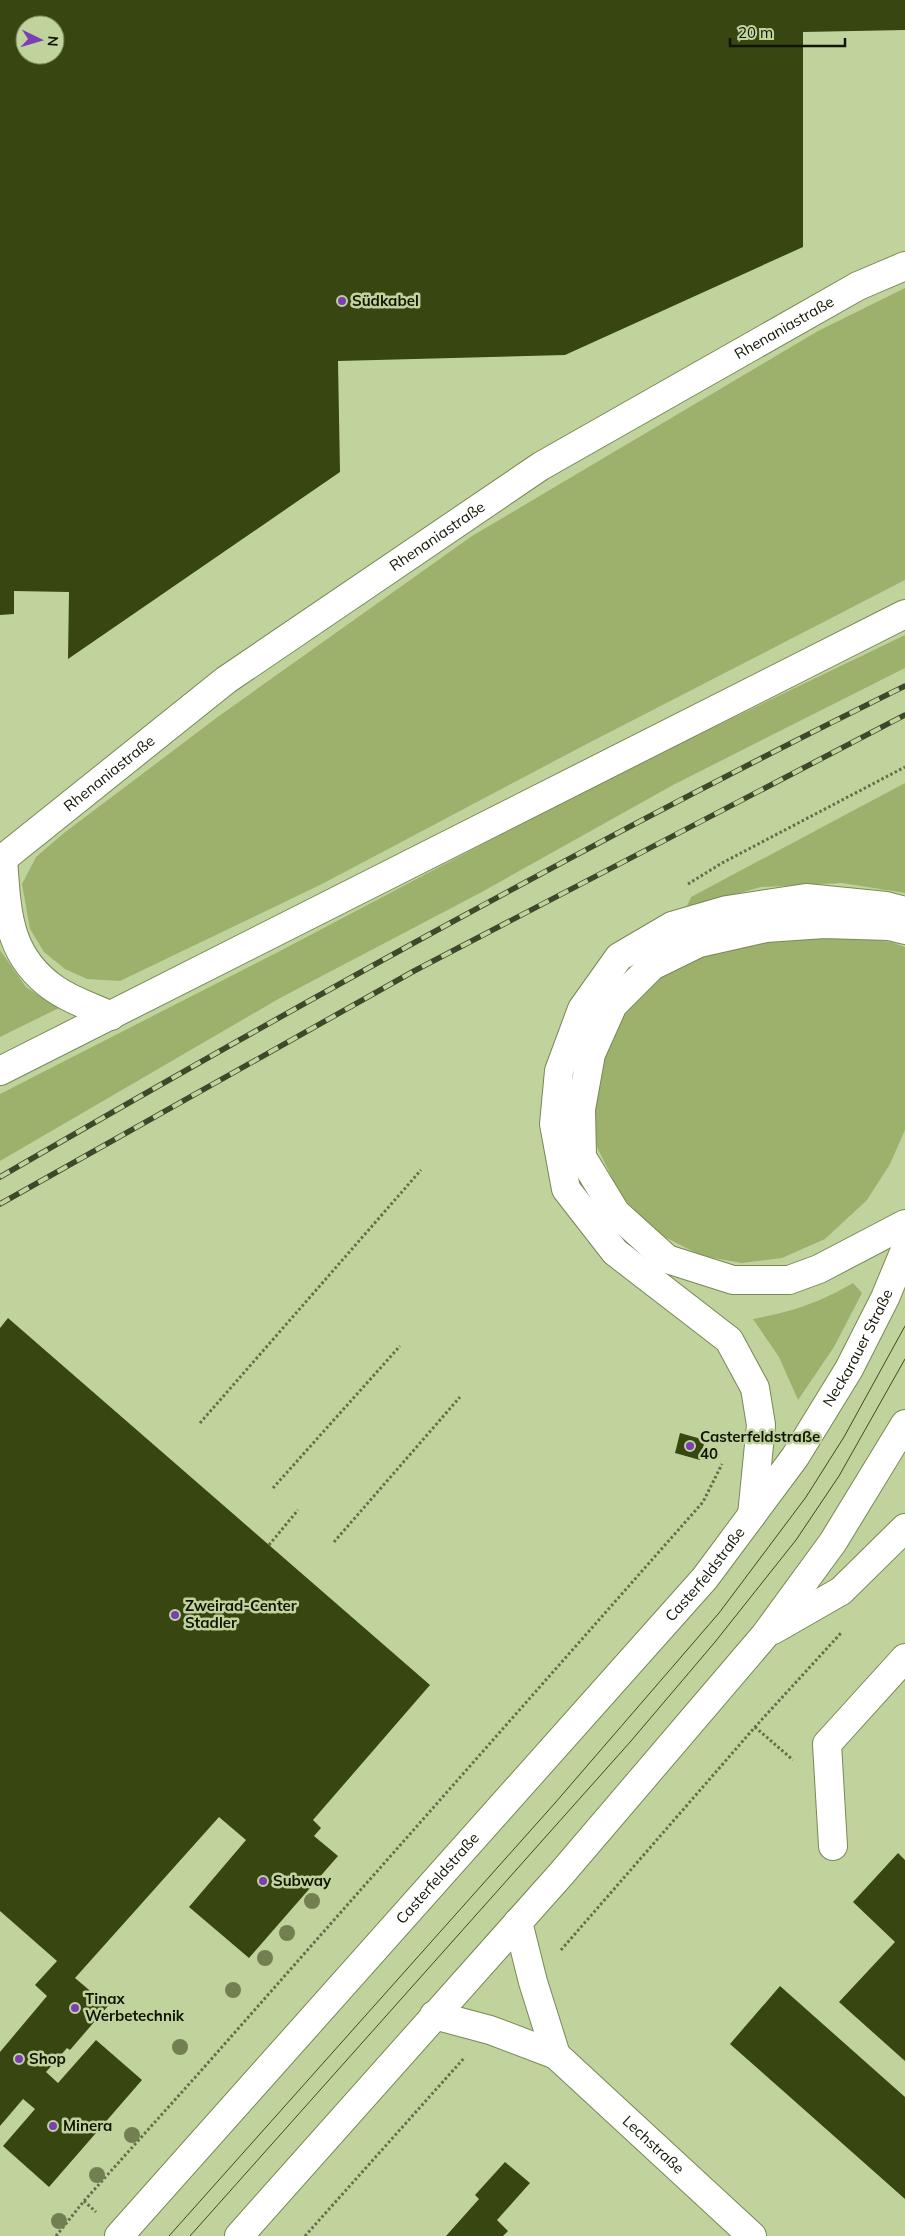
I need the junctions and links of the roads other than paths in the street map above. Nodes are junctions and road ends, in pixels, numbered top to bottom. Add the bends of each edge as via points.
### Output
1 (905, 266) edge
2 (905, 614) edge
3 (1, 860) edge
4 (905, 911) edge
5 (905, 930) edge
6 (111, 1016) junction
7 (0, 1071) edge
8 (905, 1224) edge
9 (905, 1250) edge
10 (905, 1424) edge
11 (751, 1517) junction
12 (905, 1528) edge
13 (765, 1635) junction
14 (905, 1658) edge
15 (833, 1846) dead end
16 (518, 1922) junction
17 (434, 2015) junction
18 (556, 2055) junction
19 (119, 2236) edge
20 (239, 2236) edge
21 (752, 2236) edge

1 - 3 main road, Rhenaniastraße via 858,286 541,466 226,680
2 - 6 main road
3 - 6 main road, Rhenaniastraße via 7,918 25,962 56,990
4 - 11 main road via 806,898 727,910 672,926 619,957 582,1009 559,1071 554,1124 566,1189 615,1252 729,1340 755,1388 761,1426
5 - 8 main road via 889,926 824,924 766,928 699,943 652,966 613,1005 590,1054 581,1109 582,1156 616,1213 666,1259 733,1280 789,1280 819,1269
6 - 7 main road
9 - 11 main road, Neckarauer Straße via 885,1298 848,1369 795,1457
10 - 13 main road via 833,1542
11 - 19 main road, Casterfeldstraße via 705,1578 598,1700
12 - 13 main road via 841,1592
13 - 16 main road
14 - 15 main road via 827,1744
16 - 17 main road
16 - 18 main road, Lechstraße
17 - 18 main road, Lechstraße via 490,2030
17 - 20 main road
18 - 21 main road, Lechstraße

